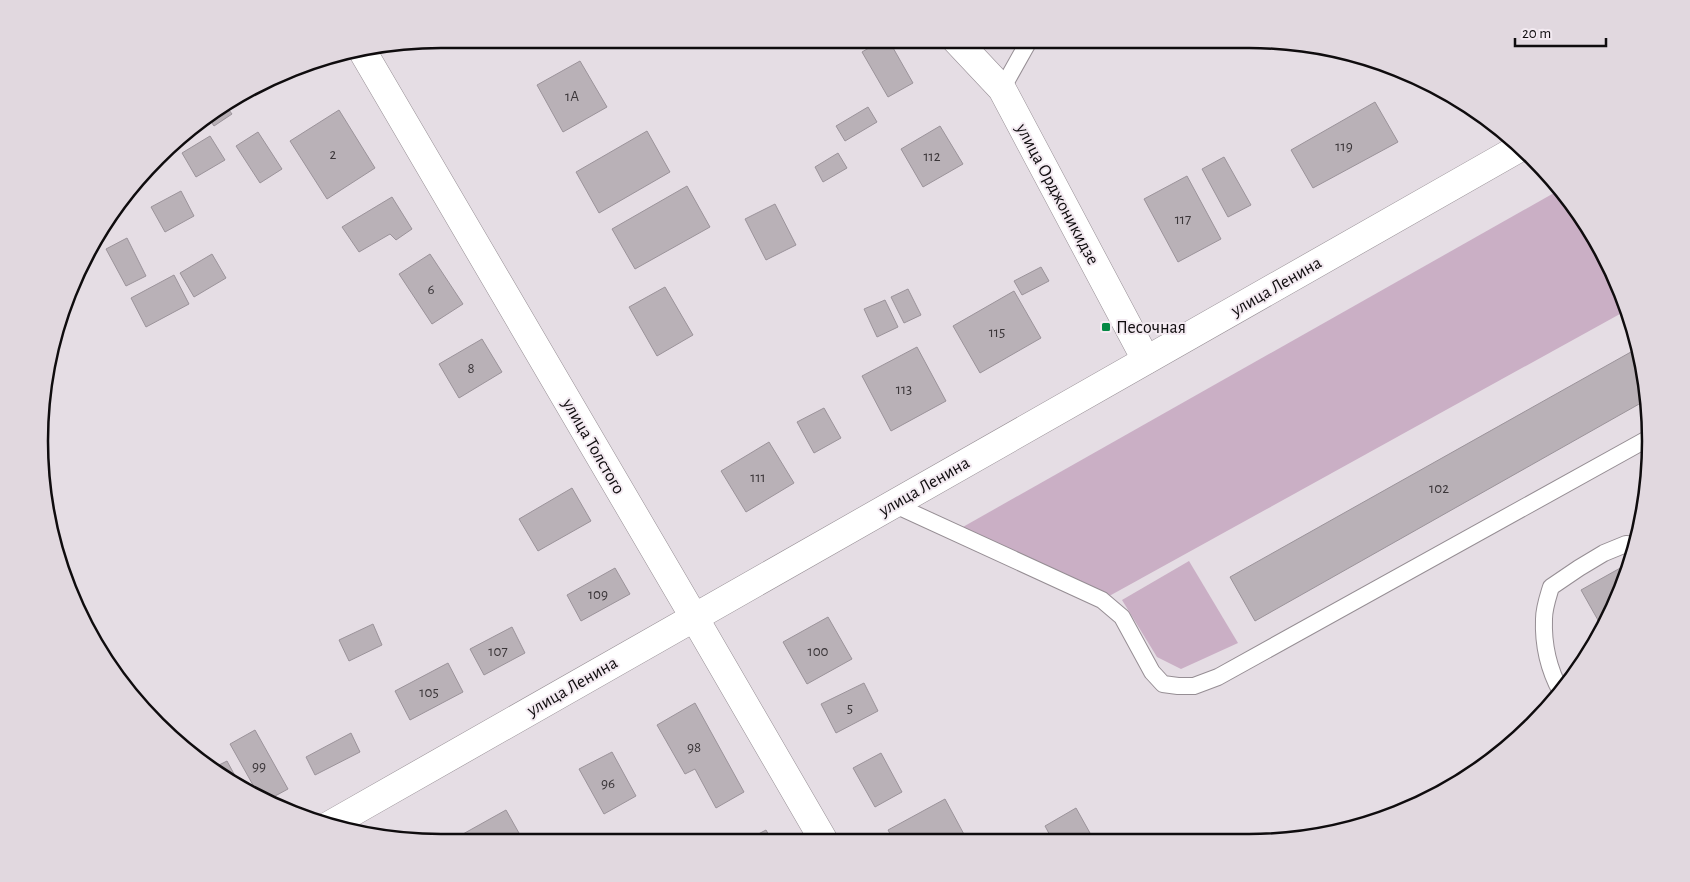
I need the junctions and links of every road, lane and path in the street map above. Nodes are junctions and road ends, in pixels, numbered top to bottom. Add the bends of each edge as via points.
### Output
1 (963, 48) edge
2 (1025, 48) edge
3 (366, 55) edge
4 (1002, 89) junction
5 (1514, 151) edge
6 (1146, 360) junction
7 (1642, 442) edge
8 (893, 504) junction
9 (1629, 544) edge
10 (694, 617) junction
11 (1557, 685) edge
12 (338, 821) edge
13 (820, 834) edge

1 - 4 street, улица Орджоникидзе
2 - 4 lane
3 - 10 street, улица Толстого
4 - 6 street, улица Орджоникидзе
5 - 6 street, улица Ленина
6 - 8 street, улица Ленина
7 - 8 lane via 1226,672 1194,686 1163,684 1152,672 1122,617 1102,600
8 - 10 street, улица Ленина
9 - 11 lane via 1604,553 1551,587 1544,617 1546,648
10 - 12 street, улица Ленина
10 - 13 street, улица Толстого

